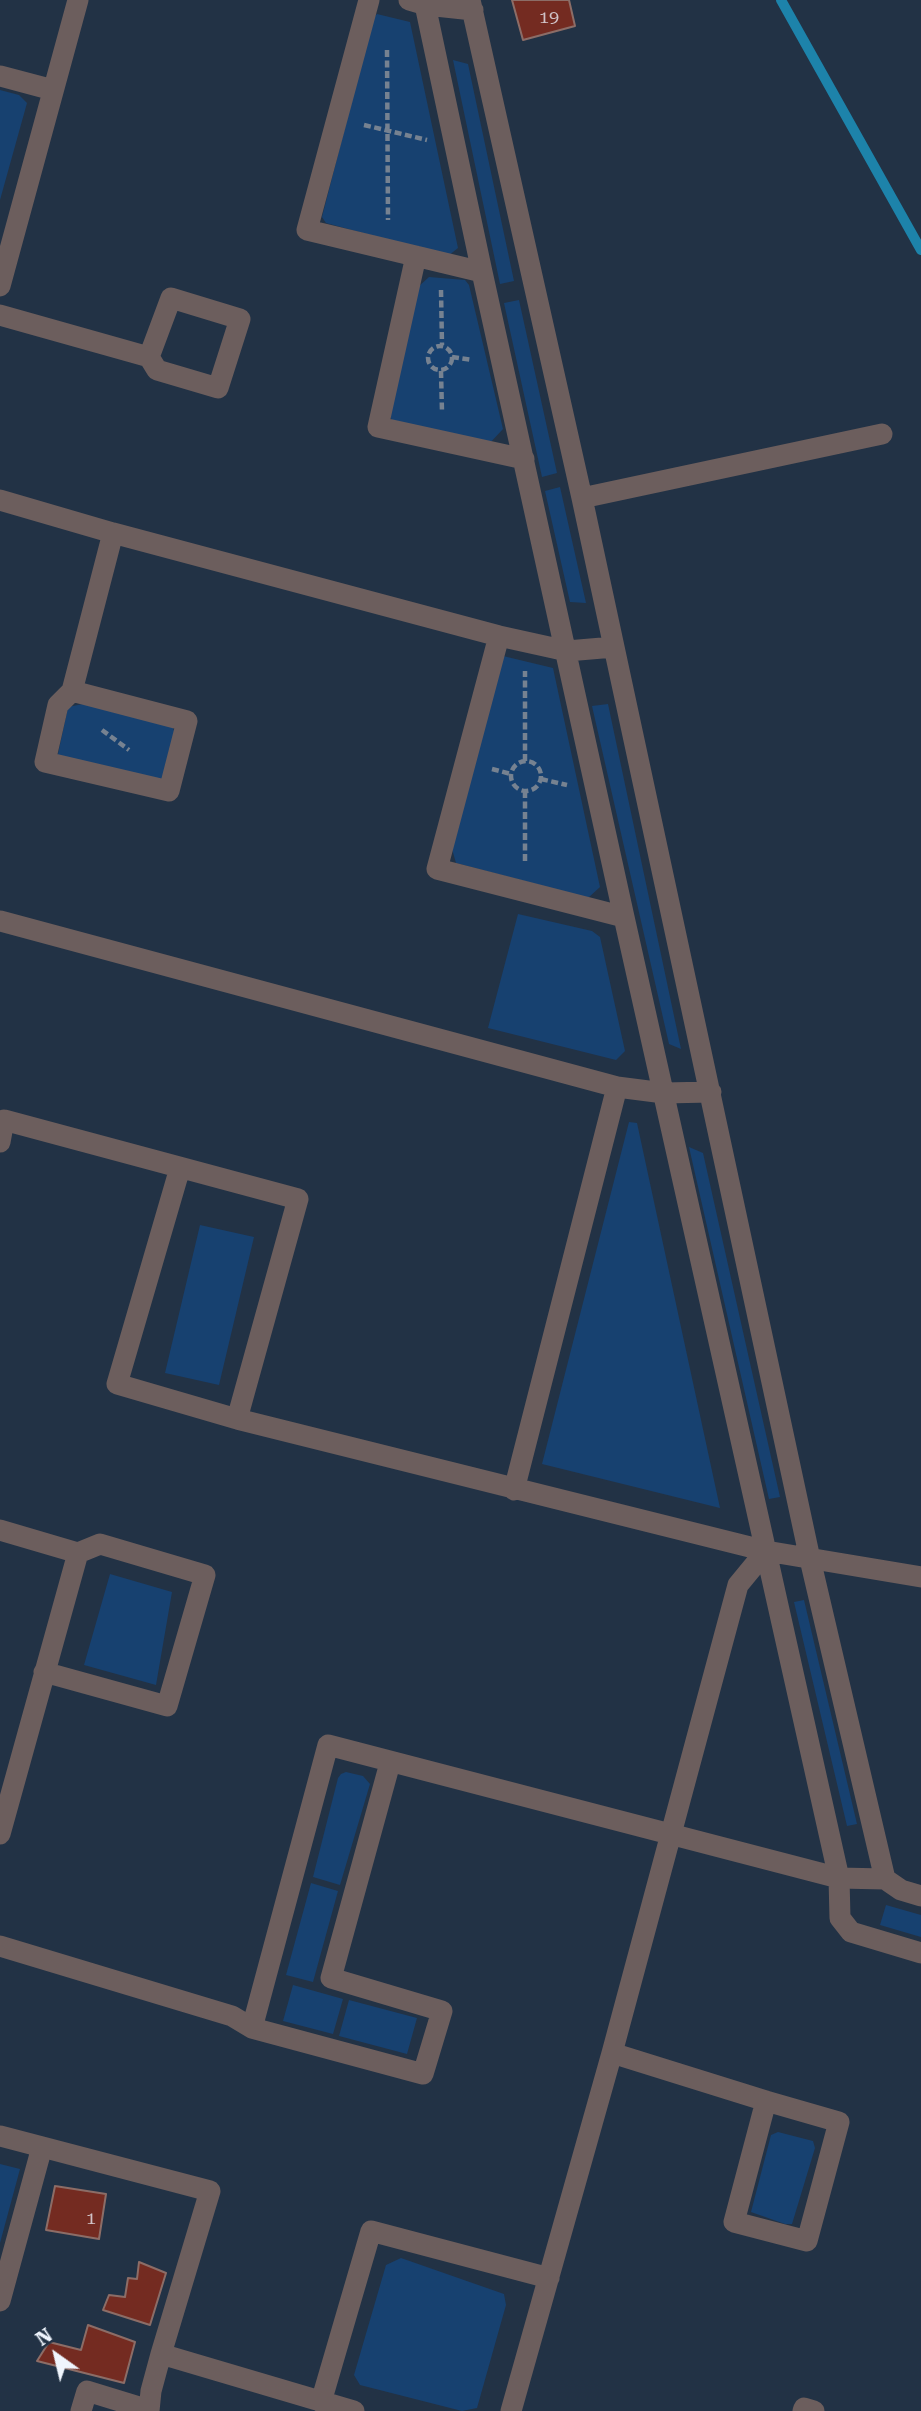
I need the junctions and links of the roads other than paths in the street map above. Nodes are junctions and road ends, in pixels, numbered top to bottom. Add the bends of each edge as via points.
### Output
1 (78, 0) edge
2 (369, 0) edge
3 (420, 2) edge
4 (472, 5) edge
5 (0, 76) edge
6 (53, 90) junction
7 (4, 256) edge
8 (416, 256) junction
9 (482, 272) junction
10 (0, 286) edge
11 (0, 315) edge
12 (149, 357) junction
13 (882, 433) dead end
14 (524, 459) junction
15 (582, 498) junction
16 (0, 500) edge
17 (113, 533) junction
18 (499, 636) junction
19 (614, 647) junction
20 (567, 651) junction
21 (72, 691) junction
22 (624, 917) junction
23 (0, 921) edge
24 (617, 1087) junction
25 (711, 1092) junction
26 (664, 1093) junction
27 (0, 1142) edge
28 (180, 1168) junction
29 (237, 1419) junction
30 (514, 1490) junction
31 (0, 1530) edge
32 (766, 1551) junction
33 (78, 1553) junction
34 (810, 1559) junction
35 (921, 1577) edge
36 (44, 1672) junction
37 (390, 1763) junction
38 (670, 1833) junction
39 (0, 1834) edge
40 (839, 1878) junction
41 (885, 1879) junction
42 (921, 1896) edge
43 (0, 1947) edge
44 (921, 1953) edge
45 (252, 2028) junction
46 (612, 2053) junction
47 (765, 2101) junction
48 (0, 2136) edge
49 (42, 2147) junction
50 (549, 2278) junction
51 (0, 2301) edge
52 (161, 2354) junction
53 (321, 2402) junction
54 (81, 2411) edge
55 (149, 2411) edge
56 (354, 2411) edge
57 (511, 2411) edge
58 (803, 2411) edge
59 (814, 2411) edge

1 - 6 street
2 - 8 street via 307,230
3 - 4 street
3 - 9 street
4 - 15 street
5 - 6 street
6 - 7 street
7 - 10 street
8 - 9 street
8 - 14 street via 378,427
9 - 14 street
11 - 12 street
12 - 12 street via 157,370 218,388 240,319 171,298
13 - 15 street
14 - 20 street
15 - 19 street
16 - 17 street
17 - 18 street
17 - 21 street
18 - 20 street
18 - 22 street via 437,869
19 - 20 street
19 - 25 street
20 - 22 street
21 - 21 street via 58,705 45,762 169,792 187,721
22 - 26 street
23 - 24 street
24 - 26 street
24 - 30 street
25 - 26 street
25 - 34 street
26 - 32 street
27 - 28 street via 4,1120
28 - 29 street via 117,1384
28 - 29 street via 298,1199
29 - 30 street
30 - 32 street
31 - 33 street
32 - 34 street
32 - 38 street via 738,1585
32 - 40 street
33 - 36 street
33 - 36 street via 100,1544 205,1574 167,1706
34 - 35 street
34 - 41 street
36 - 39 street
37 - 38 street
37 - 45 street via 328,1745
37 - 45 street via 331,1978 442,2011 423,2074
38 - 40 street
38 - 46 street
40 - 41 street
40 - 44 street via 839,1918 851,1932
41 - 42 street
43 - 45 street via 232,2016
46 - 47 street
46 - 50 street
47 - 47 street via 734,2222 807,2241 839,2122
48 - 49 street
49 - 51 street
49 - 52 street via 209,2191
50 - 53 street via 371,2231
50 - 57 street
52 - 53 street
52 - 55 street
53 - 56 street
54 - 55 street via 87,2391
58 - 59 street

